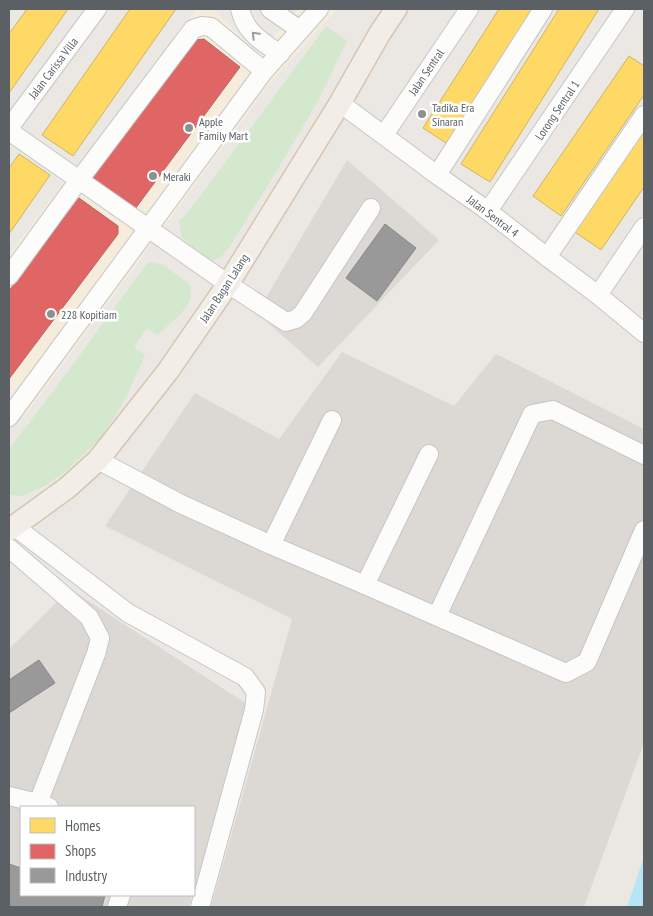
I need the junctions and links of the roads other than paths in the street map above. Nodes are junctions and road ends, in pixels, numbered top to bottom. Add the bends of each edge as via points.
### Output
1 (97, 9) edge
2 (240, 9) edge
3 (270, 9) edge
4 (319, 9) edge
5 (396, 9) edge
6 (469, 9) edge
7 (543, 9) edge
8 (625, 9) edge
9 (300, 30) junction
10 (280, 54) junction
11 (264, 71) junction
12 (340, 103) junction
13 (644, 115) edge
14 (9, 129) edge
15 (384, 135) junction
16 (437, 175) junction
17 (79, 180) junction
18 (371, 208) dead end
19 (488, 211) junction
20 (644, 227) edge
21 (148, 228) junction
22 (547, 258) junction
23 (9, 276) edge
24 (228, 284) junction
25 (598, 295) junction
26 (644, 332) edge
27 (10, 414) edge
28 (332, 420) dead end
29 (429, 454) dead end
30 (644, 455) edge
31 (98, 460) junction
32 (12, 528) edge
33 (644, 530) edge
34 (271, 545) junction
35 (9, 548) edge
36 (365, 585) junction
37 (437, 616) junction
38 (9, 796) edge
39 (44, 805) edge
40 (200, 907) edge

1 - 14 street, Jalan Carissa Villa
10 -> 2 street via 250,32
3 - 9 street
4 - 9 street
5 - 12 main road, Jalan Bagan Lalang
6 - 15 street, Jalan Sentral
7 - 16 street
8 - 19 street, Lorong Sentral 1
9 - 10 street
10 - 11 street
11 - 17 street via 211,27 193,30
11 - 21 street
12 - 15 street, Jalan Sentral 4
12 - 24 main road, Jalan Bagan Lalang
13 - 22 street
14 - 17 street
15 - 16 street, Jalan Sentral 4
16 - 19 street, Jalan Sentral 4
17 - 21 street
17 - 23 street
18 - 24 street via 303,313 296,318 286,322
19 - 22 street, Jalan Sentral 4
20 - 25 street
21 - 24 street
21 - 27 street
22 - 25 street, Jalan Sentral 4
24 - 31 main road, Jalan Bagan Lalang via 168,371
25 - 26 street, Jalan Sentral 4
28 - 34 street
29 - 36 street
30 - 37 street via 554,410 532,414
31 - 32 main road, Jalan Bagan Lalang via 67,488
31 - 34 street via 181,504
32 - 40 street via 128,613 245,677 256,692 254,710
33 - 37 street via 587,662 566,674
34 - 36 street
35 - 39 street via 89,617 100,638
36 - 37 street
38 - 39 street

